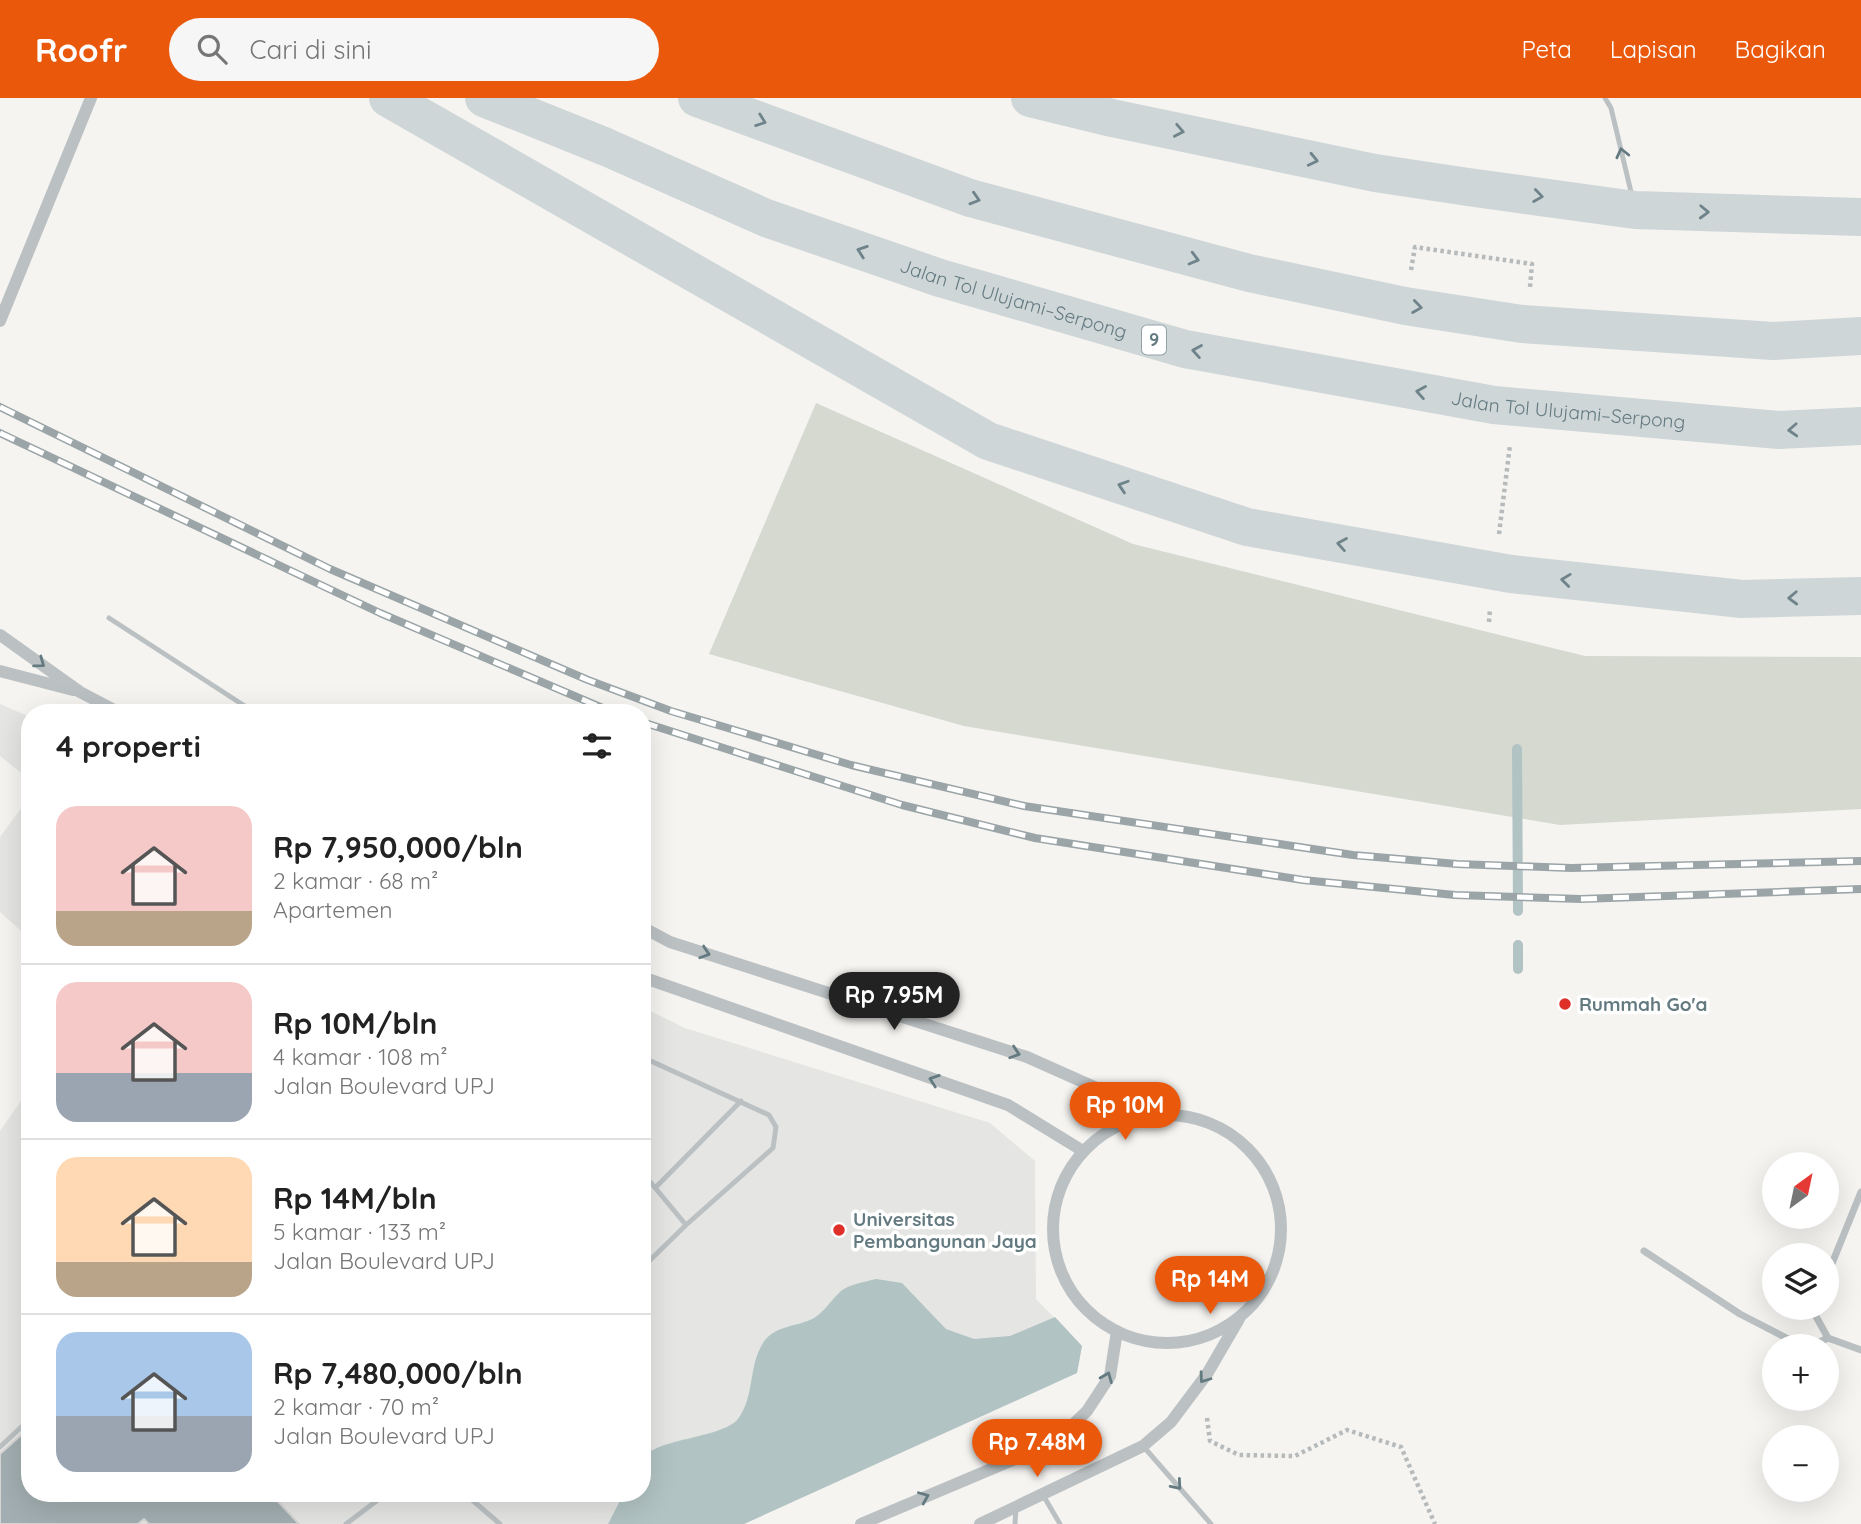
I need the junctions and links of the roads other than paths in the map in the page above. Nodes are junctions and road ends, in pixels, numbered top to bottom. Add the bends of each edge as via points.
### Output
1 (91, 98) edge
2 (388, 98) edge
3 (484, 98) edge
4 (697, 98) edge
5 (1030, 98) edge
6 (1605, 98) edge
7 (1635, 210) junction
8 (1861, 217) edge
9 (0, 321) edge
10 (1861, 336) edge
11 (1861, 426) edge
12 (1861, 596) edge
13 (109, 618) dead end
14 (0, 635) edge
15 (0, 671) edge
16 (80, 692) junction
17 (103, 704) edge
18 (242, 704) edge
19 (651, 932) edge
20 (651, 980) edge
21 (651, 1061) edge
22 (741, 1101) junction
23 (1158, 1115) junction
24 (1083, 1151) junction
25 (651, 1182) edge
26 (656, 1187) junction
27 (1861, 1192) edge
28 (686, 1225) junction
29 (1839, 1246) edge
30 (1644, 1251) dead end
31 (651, 1259) edge
32 (1239, 1319) junction
33 (1117, 1331) junction
34 (1779, 1334) edge
35 (1839, 1342) edge
36 (1861, 1350) edge
37 (21, 1427) edge
38 (1143, 1446) junction
39 (0, 1447) edge
40 (1043, 1494) junction
41 (375, 1502) edge
42 (474, 1502) edge
43 (1016, 1507) junction
44 (1210, 1522) edge
45 (346, 1524) edge
46 (500, 1524) edge
47 (861, 1524) edge
48 (980, 1524) edge
49 (1015, 1524) edge
50 (1060, 1524) edge
51 (1202, 1524) edge

1 - 9 street
12 -> 2 highway via 1742,599 1511,574 1247,527 988,441
11 -> 3 highway, Jalan Tol Ulujami–Serpong / 9 via 1779,430 1494,405 1185,349 940,278 766,218
4 -> 10 highway via 970,198 1249,273 1405,306 1522,324 1773,341
5 -> 7 highway via 1375,173
7 -> 6 lane
7 -> 8 highway
13 - 18 lane
14 -> 16 street
15 - 16 street
16 - 17 street
19 -> 23 street via 1027,1057
24 -> 20 street via 1008,1105
21 - 22 lane
22 - 26 lane
22 - 28 lane via 769,1115 776,1127 773,1148
23 - 24 street via 1126,1122
23 - 32 street via 1190,1117 1221,1128 1247,1147 1267,1173 1279,1203 1282,1235 1276,1267 1261,1296
24 - 33 street via 1058,1193 1056,1251 1067,1284 1080,1302
25 - 26 lane
26 - 28 lane
27 - 29 street
28 - 31 lane
30 - 34 street
32 - 33 street via 1211,1335 1180,1343 1147,1342
32 -> 38 street via 1171,1422
47 -> 33 street via 1055,1442 1087,1411 1110,1376
35 - 36 street
37 - 39 lane
38 - 40 street
38 -> 44 lane
40 - 43 street
40 - 50 lane
41 - 45 lane
42 - 46 lane
43 - 48 street
43 - 49 lane
44 - 51 lane

